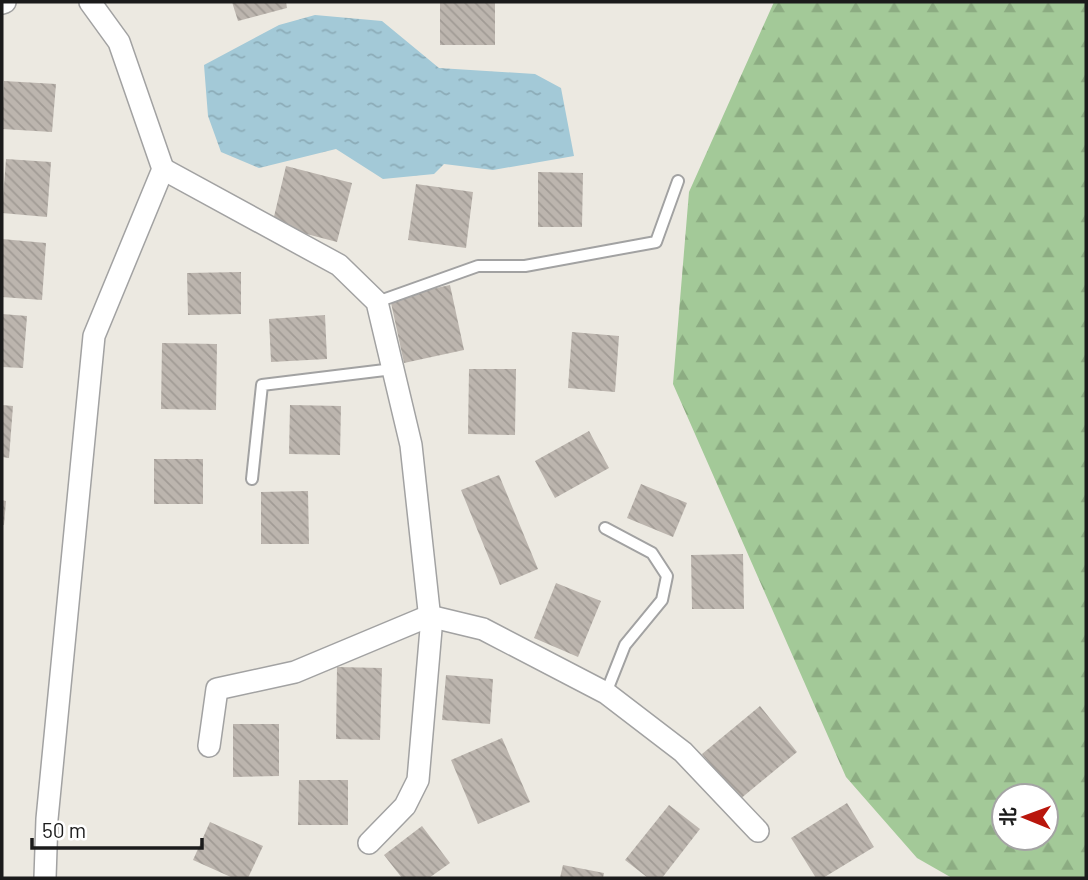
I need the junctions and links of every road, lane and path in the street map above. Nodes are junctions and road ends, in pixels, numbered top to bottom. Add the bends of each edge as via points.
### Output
1 (90, 2) edge
2 (163, 169) junction
3 (678, 181) dead end
4 (377, 302) junction
5 (393, 369) junction
6 (252, 479) dead end
7 (605, 528) dead end
8 (429, 616) junction
9 (606, 693) junction
10 (209, 746) dead end
11 (758, 831) dead end
12 (369, 843) dead end
13 (45, 878) edge

1 - 2 street via 119,42
2 - 4 street via 339,265
2 - 13 street via 94,336
3 - 4 lane via 656,242 525,266 478,266
4 - 5 street
5 - 6 lane via 262,385
5 - 8 street via 411,445
7 - 9 lane via 652,553 667,576 662,600 625,645
8 - 9 street via 483,629
8 - 10 street via 295,672 217,689
8 - 12 street via 418,780 405,806
9 - 11 street via 682,752

